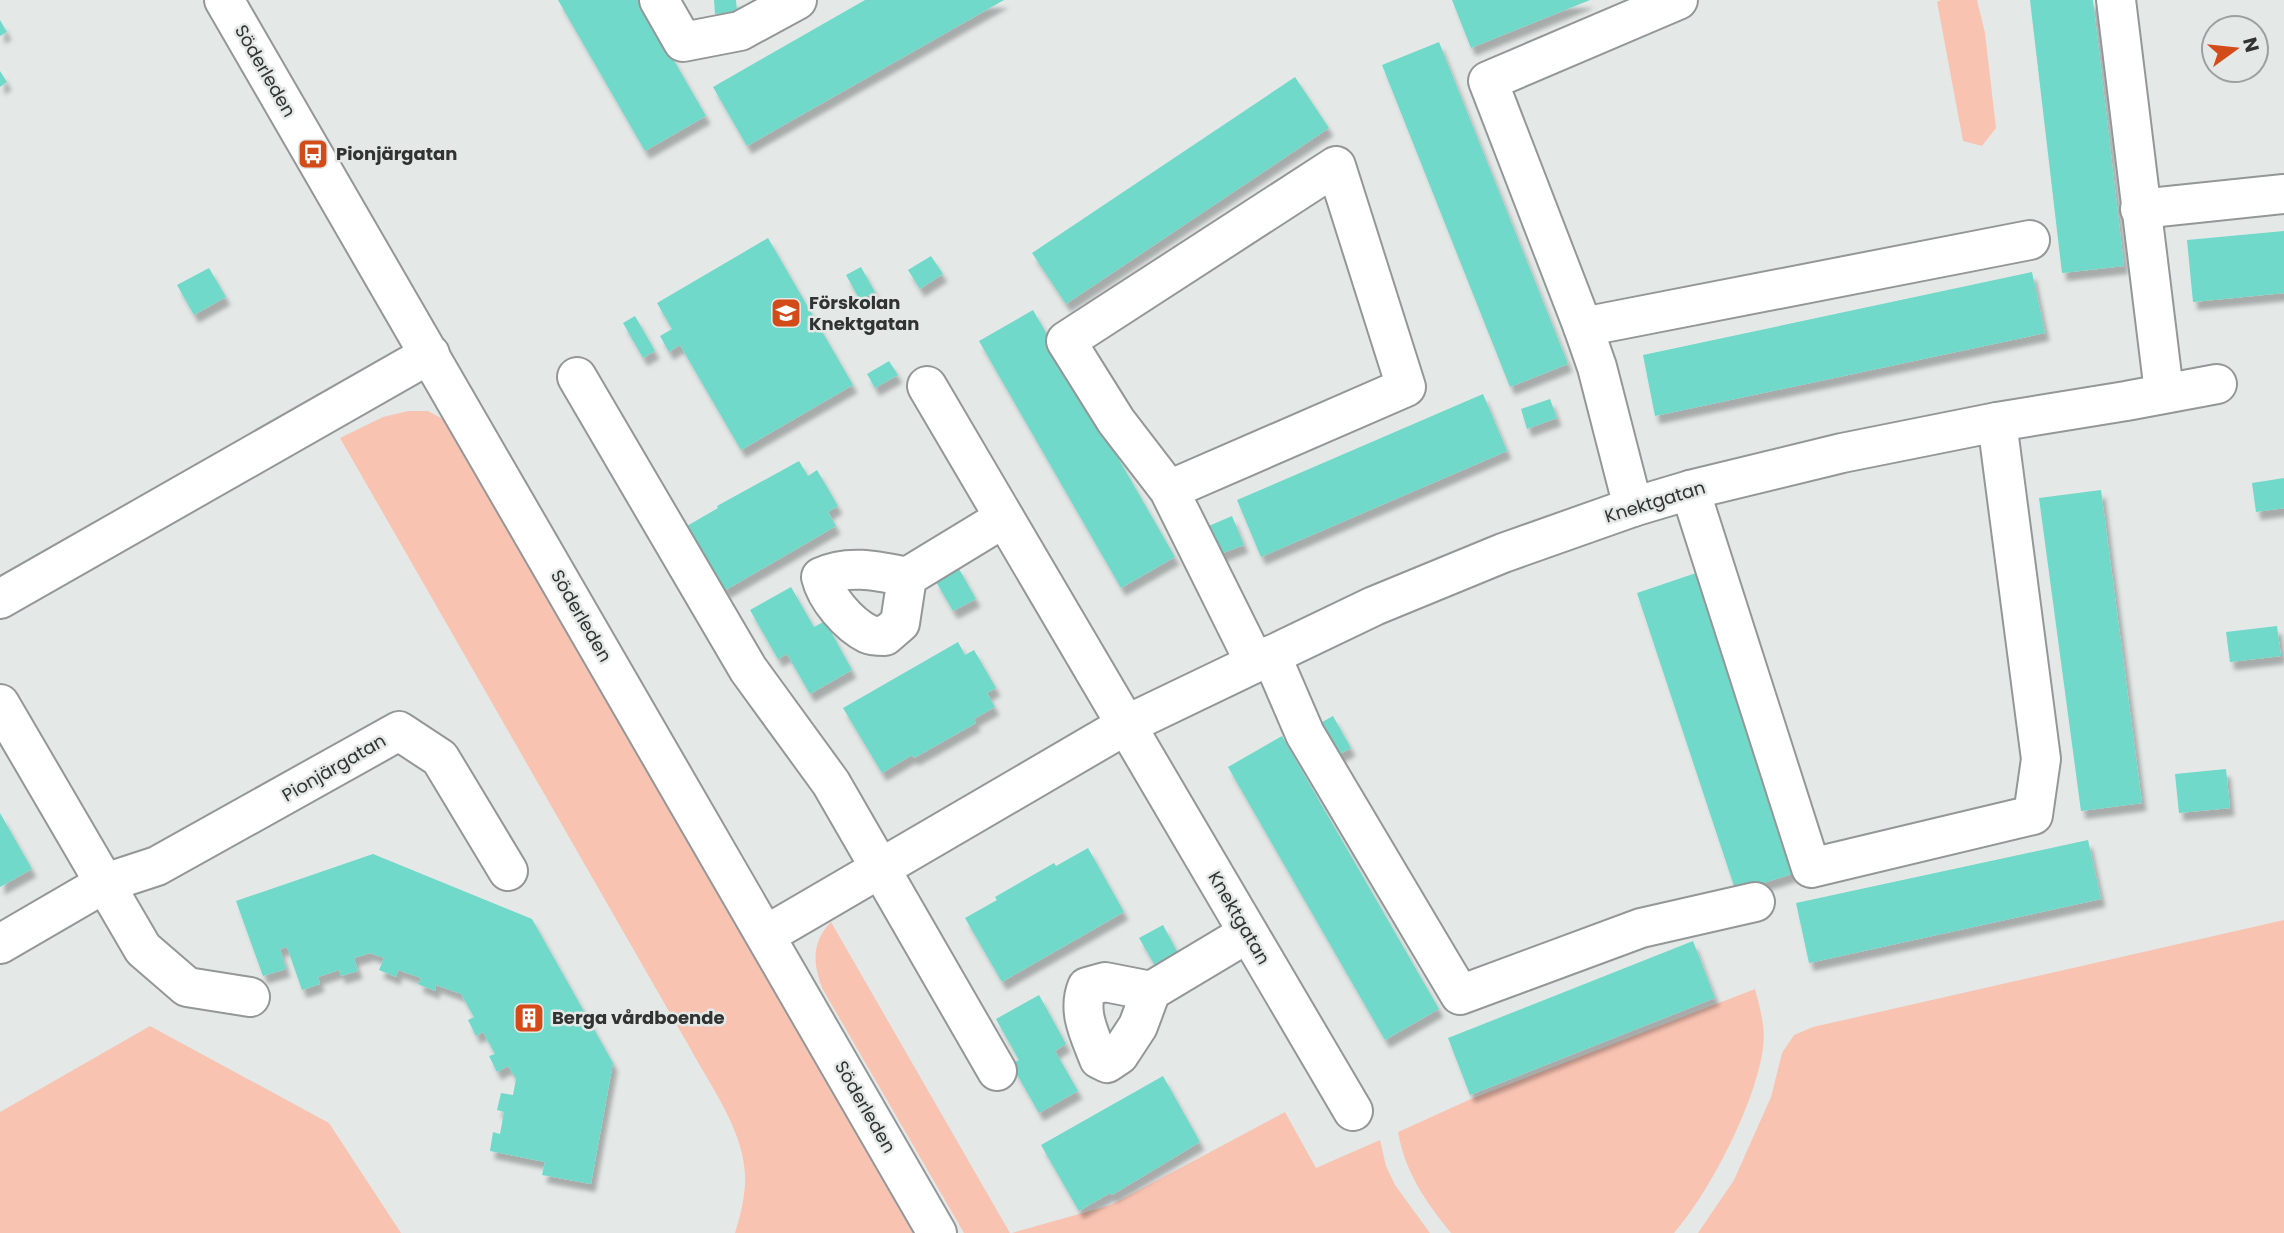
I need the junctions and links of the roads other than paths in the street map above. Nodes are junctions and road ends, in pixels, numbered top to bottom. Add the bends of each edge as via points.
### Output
1 (224, 0) edge
2 (659, 0) edge
3 (797, 0) edge
4 (1678, 0) edge
5 (2116, 0) edge
6 (2284, 194) edge
7 (2140, 209) junction
8 (2030, 240) dead end
9 (1583, 327) junction
10 (430, 354) junction
11 (577, 377) dead end
12 (2217, 384) dead end
13 (927, 386) dead end
14 (2164, 393) junction
15 (1997, 422) junction
16 (1169, 490) junction
17 (1690, 490) junction
18 (1633, 507) junction
19 (1004, 518) junction
20 (907, 576) dead end
21 (0, 599) edge
22 (1263, 659) junction
23 (0, 704) edge
24 (1126, 725) junction
25 (880, 869) junction
26 (508, 871) dead end
27 (105, 883) junction
28 (1755, 902) dead end
29 (1248, 933) junction
30 (766, 935) junction
31 (0, 944) edge
32 (1151, 991) dead end
33 (250, 997) dead end
34 (997, 1071) dead end
35 (1353, 1111) dead end
36 (937, 1233) edge

1 - 10 street, Söderleden
2 - 3 street via 683,42 740,31
4 - 9 street via 1488,81
5 - 7 street
6 - 7 street
7 - 14 street
8 - 9 street
9 - 18 street
10 - 21 street
10 - 30 street, Söderleden
11 - 25 street via 748,669 831,783
12 - 14 street, Knektgatan
13 - 19 street, Knektgatan
14 - 15 street, Knektgatan
15 - 17 street, Knektgatan
15 - 17 street via 2041,759 2033,815 1811,868
16 - 16 street via 1406,387 1336,166 1066,341 1116,421
16 - 22 street
17 - 18 street, Knektgatan
18 - 22 street, Knektgatan via 1448,575
19 - 20 street
19 - 24 street, Knektgatan
22 - 24 street, Knektgatan
22 - 28 street via 1460,995 1642,928
23 - 27 street
24 - 25 street, Knektgatan
24 - 29 street, Knektgatan
25 - 30 street, Knektgatan
25 - 34 street
26 - 27 street, Pionjärgatan via 440,758 399,731 158,866
27 - 31 street, Pionjärgatan
27 - 33 street via 142,949 187,987
29 - 32 street
29 - 35 street, Knektgatan
30 - 36 street, Söderleden

